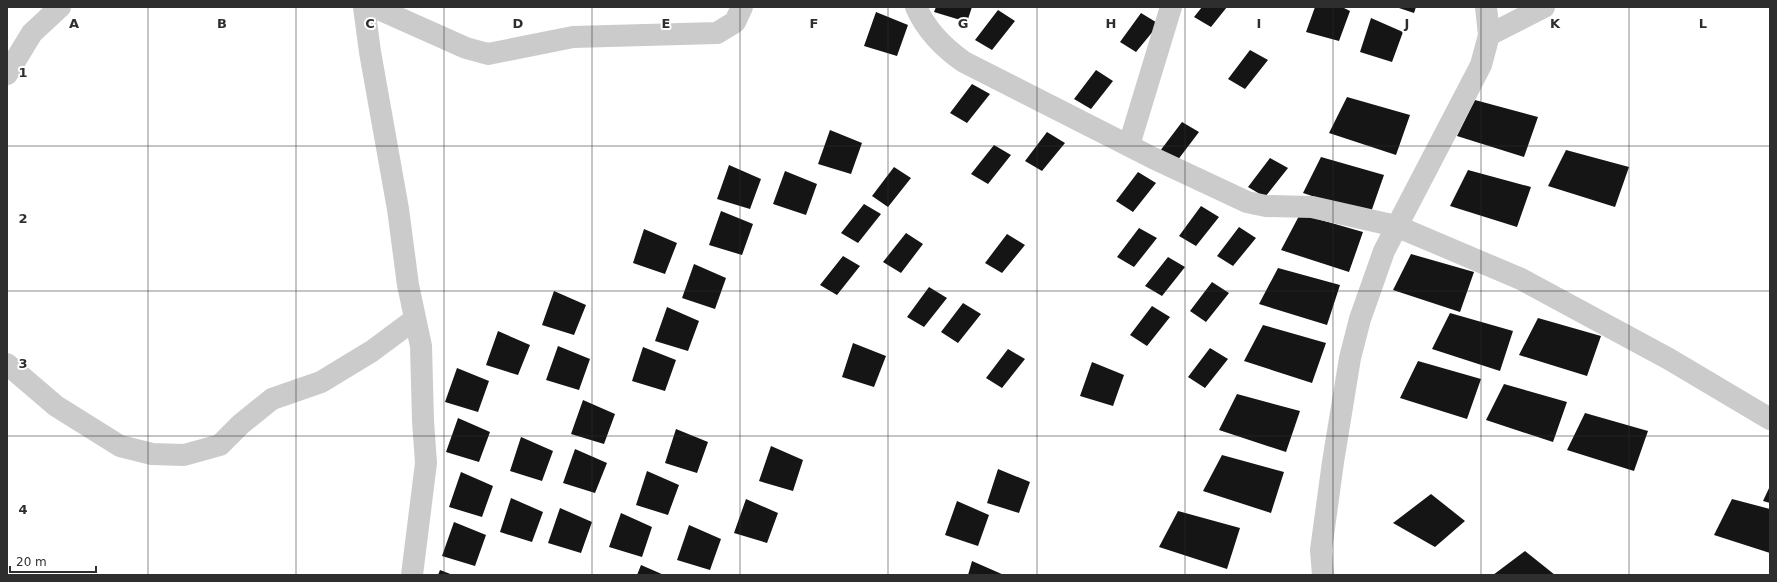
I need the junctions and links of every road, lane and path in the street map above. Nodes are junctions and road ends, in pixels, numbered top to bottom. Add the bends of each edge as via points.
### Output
1 (60, 7) edge
2 (364, 7) edge
3 (374, 7) edge
4 (742, 7) edge
5 (916, 7) edge
6 (1171, 7) edge
7 (1486, 7) edge
8 (1544, 7) edge
9 (1489, 35) junction
10 (7, 74) edge
11 (1128, 145) junction
12 (1396, 226) junction
13 (415, 319) junction
14 (7, 364) edge
15 (1770, 419) edge
16 (412, 575) edge
17 (1323, 575) edge

1 - 10 street via 32,33
2 - 13 street
3 - 4 street via 466,48 488,54 573,37 718,33 736,22
5 - 11 street via 922,21 948,50 964,62
6 - 11 street
7 - 9 street
8 - 9 street
9 - 12 street via 1481,65
11 - 12 street via 1247,202 1266,206 1312,207
12 - 15 street via 1521,279 1669,359
12 - 17 street via 1365,304 1350,358 1321,550
13 - 14 street via 372,351 321,382 272,399 220,445 184,454 152,454 120,446 56,406
13 - 16 street via 421,346 426,463

